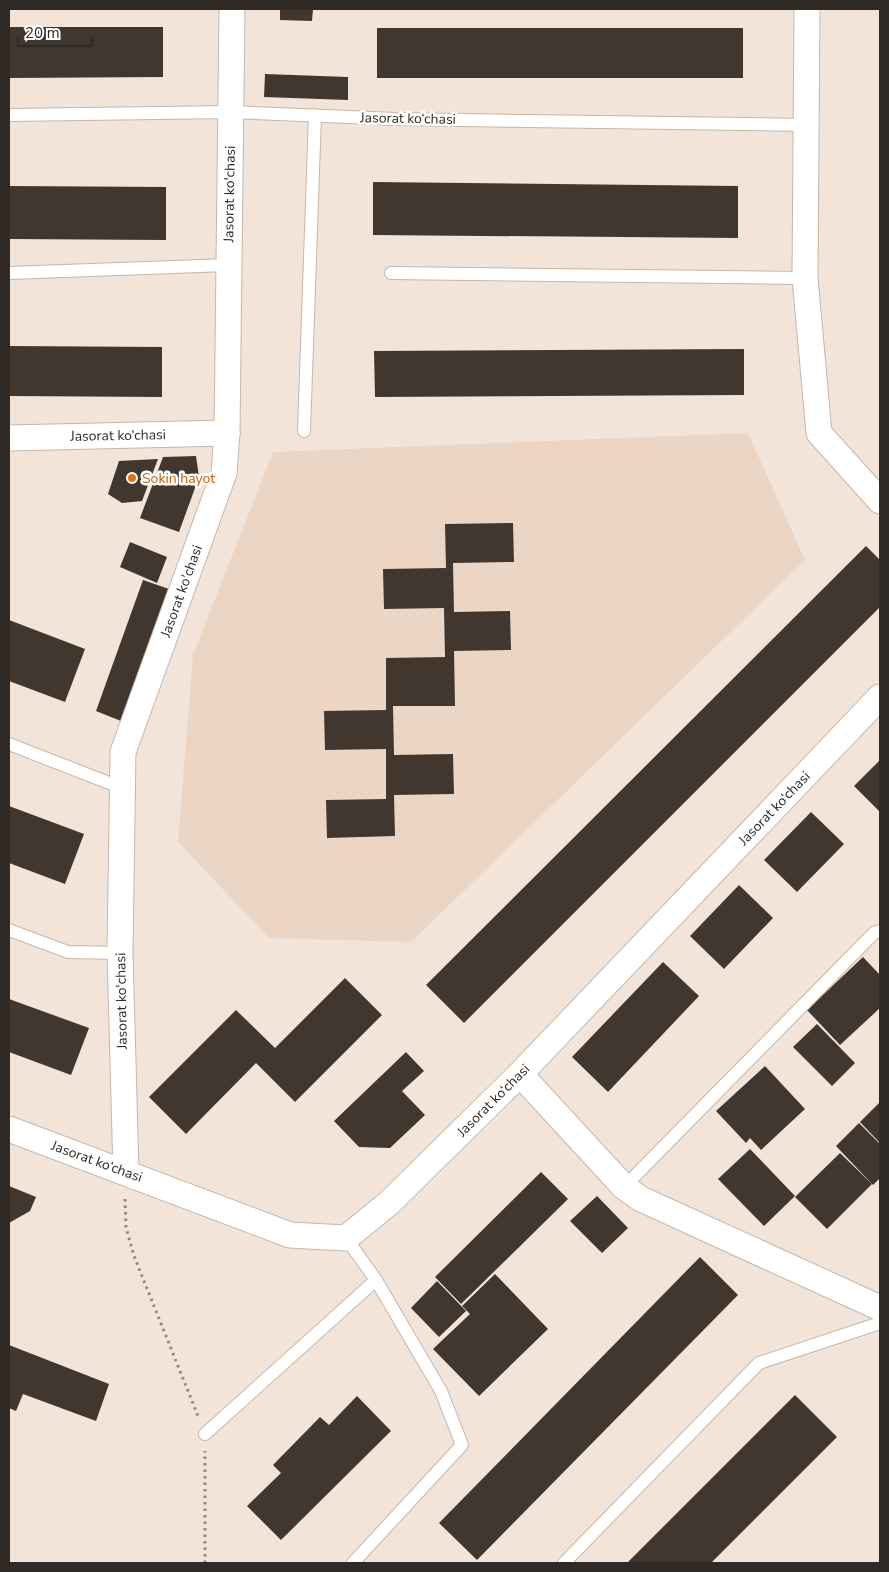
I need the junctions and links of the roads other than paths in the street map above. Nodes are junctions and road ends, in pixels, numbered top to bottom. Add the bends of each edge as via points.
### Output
1 (232, 9) edge
2 (807, 9) edge
3 (230, 112) junction
4 (9, 115) edge
5 (315, 116) junction
6 (808, 125) junction
7 (228, 265) junction
8 (9, 272) edge
9 (391, 273) dead end
10 (805, 278) junction
11 (304, 431) dead end
12 (228, 433) junction
13 (9, 438) edge
14 (880, 501) edge
15 (880, 697) edge
16 (9, 744) edge
17 (122, 788) junction
18 (9, 930) edge
19 (880, 931) edge
20 (120, 953) junction
21 (520, 1074) junction
22 (9, 1129) edge
23 (126, 1172) junction
24 (624, 1187) junction
25 (346, 1238) junction
26 (376, 1280) junction
27 (880, 1308) edge
28 (880, 1323) edge
29 (205, 1434) road end
30 (353, 1563) edge
31 (564, 1563) edge

1 - 3 street, Jasorat ko'chasi
2 - 6 street
3 - 4 lane, Jasorat ko‘chasi
3 - 5 lane, Jasorat ko‘chasi
3 - 7 street, Jasorat ko'chasi
5 - 6 lane, Jasorat ko‘chasi
5 - 11 lane
6 - 10 street
7 - 8 lane
7 - 12 street, Jasorat ko'chasi
9 - 10 lane
10 - 14 street via 819,433
12 - 13 street, Jasorat ko‘chasi
12 - 17 street, Jasorat ko'chasi via 224,472 123,752
15 - 21 street, Jasorat ko‘chasi
16 - 17 lane
17 - 20 street, Jasorat ko'chasi
18 - 20 lane via 68,952
19 - 24 lane via 874,933
20 - 23 street, Jasorat ko'chasi
21 - 24 street
21 - 25 street, Jasorat ko‘chasi via 389,1203
22 - 23 street, Jasorat ko‘chasi
23 - 25 street, Jasorat ko‘chasi via 290,1235
24 - 27 street via 650,1203
25 - 26 lane
26 - 29 lane
26 - 30 lane via 441,1391 462,1445
28 - 31 lane via 759,1363

